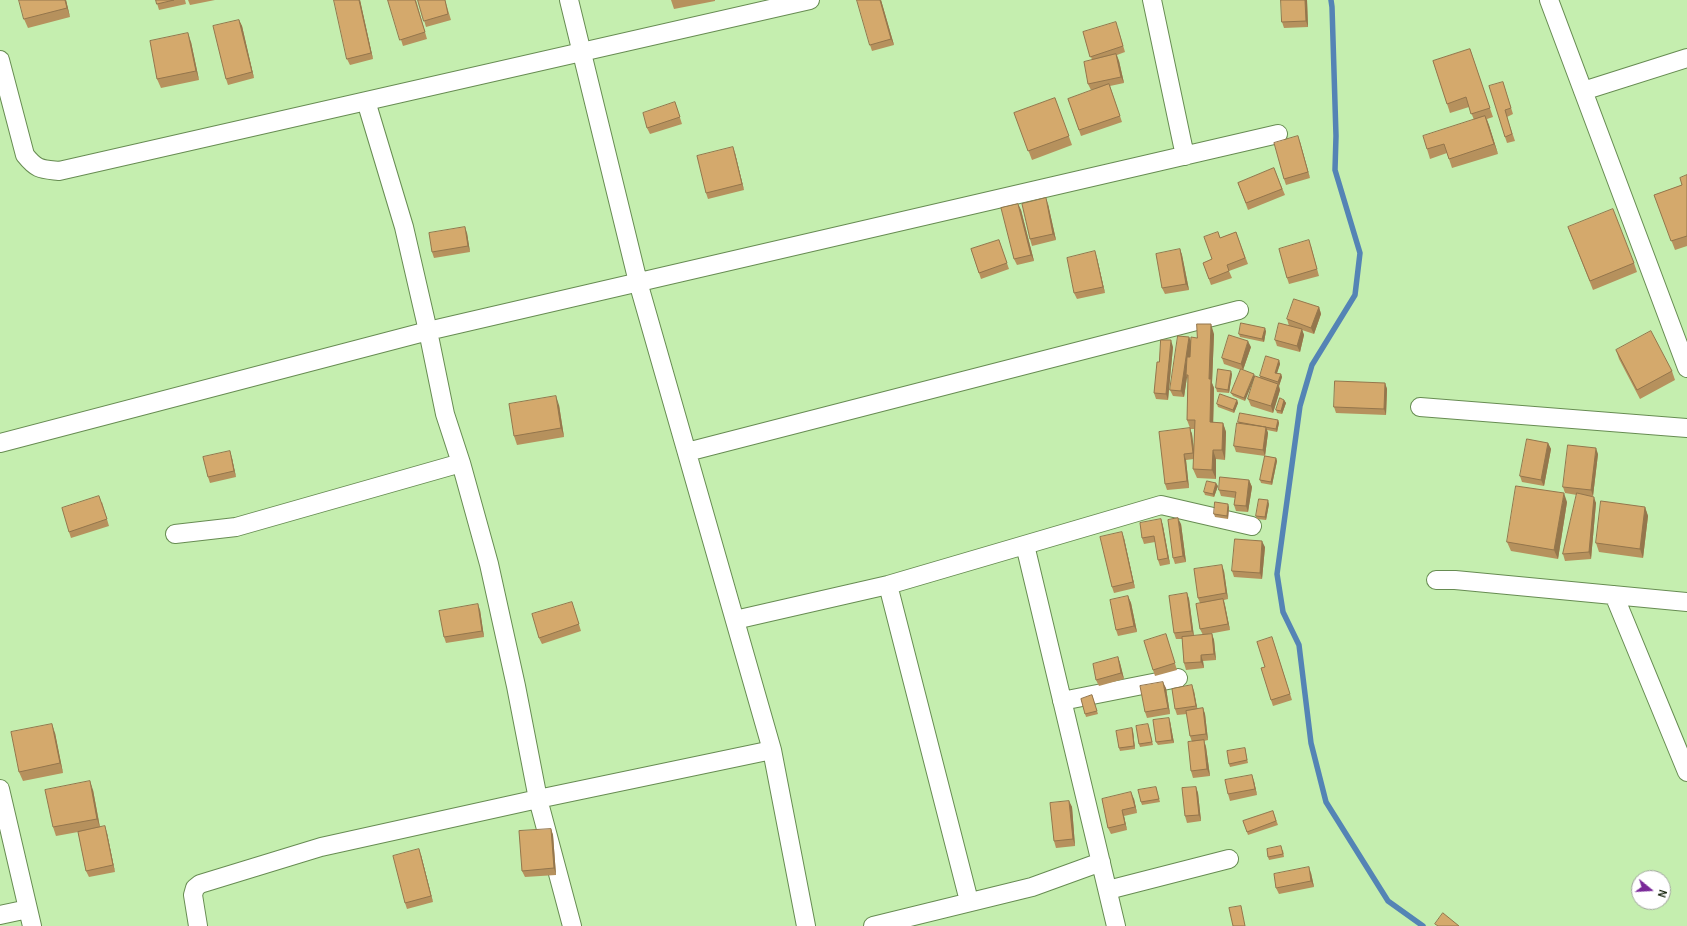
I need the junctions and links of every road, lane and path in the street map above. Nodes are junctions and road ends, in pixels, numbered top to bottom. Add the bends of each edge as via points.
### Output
1 (569, 0) edge
2 (810, 0) edge
3 (1152, 0) edge
4 (1549, 0) edge
5 (582, 52) junction
6 (1687, 58) edge
7 (0, 60) edge
8 (1583, 91) junction
9 (366, 101) junction
10 (1278, 134) dead end
11 (1185, 156) junction
12 (638, 282) junction
13 (1239, 310) dead end
14 (428, 331) junction
15 (1687, 368) edge
16 (1420, 407) dead end
17 (1687, 428) edge
18 (0, 443) edge
19 (687, 452) junction
20 (461, 463) junction
21 (1252, 526) dead end
22 (175, 534) dead end
23 (1025, 545) junction
24 (1436, 580) dead end
25 (888, 585) junction
26 (1614, 595) junction
27 (1687, 602) edge
28 (735, 620) junction
29 (1178, 678) dead end
30 (1062, 701) junction
31 (772, 750) junction
32 (1687, 772) edge
33 (0, 789) edge
34 (538, 799) junction
35 (1229, 859) dead end
36 (1101, 862) junction
37 (1108, 890) junction
38 (969, 901) junction
39 (0, 915) edge
40 (30, 918) edge
41 (198, 926) edge
42 (572, 926) edge
43 (806, 926) edge
44 (873, 926) edge
45 (1116, 926) edge

1 - 5 street
2 - 5 street
3 - 11 street
4 - 8 street
5 - 9 street
5 - 12 street
6 - 8 street
7 - 9 street via 25,154 34,166 43,169 59,170
8 - 15 street
9 - 14 street via 404,227
10 - 11 street
11 - 12 street
12 - 14 street
12 - 19 street
13 - 19 street
14 - 18 street
14 - 20 street via 445,414
16 - 17 street
19 - 28 street
20 - 22 street via 236,527
20 - 34 street via 489,564
21 - 23 street via 1161,505
23 - 25 street
23 - 30 street
24 - 26 street
25 - 28 street
25 - 38 street
26 - 27 street
26 - 32 street
28 - 31 street
29 - 30 street
30 - 36 street
31 - 34 street
31 - 43 street
33 - 40 street
34 - 41 street via 321,847 200,884 195,888 193,895
34 - 42 street
35 - 37 street
36 - 37 street
36 - 38 street via 1032,887
37 - 45 street
38 - 44 street
39 - 40 street

